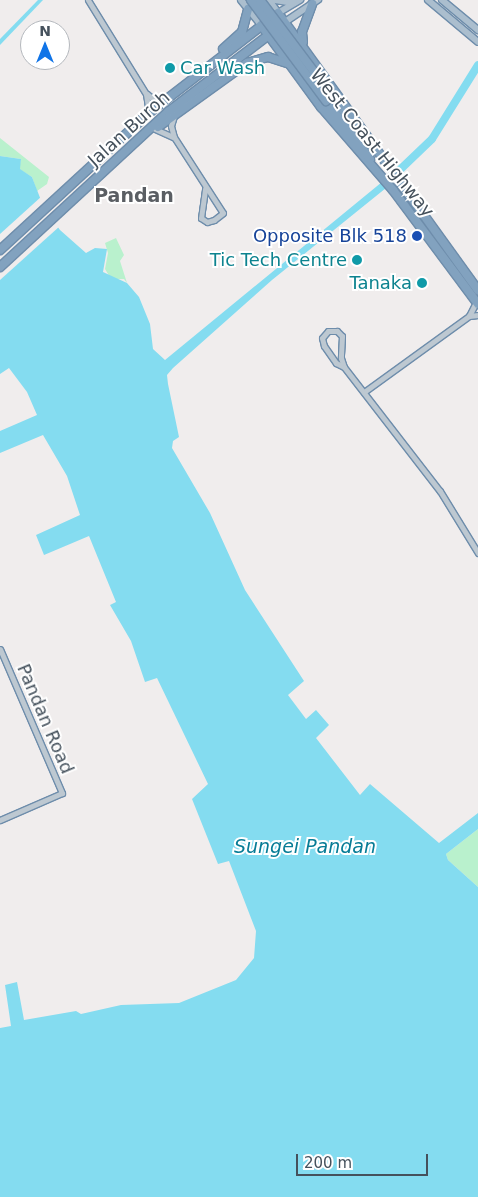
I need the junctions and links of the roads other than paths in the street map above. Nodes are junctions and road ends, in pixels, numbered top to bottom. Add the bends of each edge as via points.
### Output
1 (88, 0) edge
2 (241, 0) edge
3 (250, 0) edge
4 (260, 0) edge
5 (269, 0) edge
6 (276, 0) edge
7 (428, 0) edge
8 (442, 0) edge
9 (298, 1) edge
10 (315, 2) edge
11 (248, 9) junction
12 (278, 13) junction
13 (285, 22) junction
14 (261, 25) junction
15 (268, 35) junction
16 (476, 35) edge
17 (303, 44) junction
18 (290, 64) junction
19 (202, 72) junction
20 (146, 94) junction
21 (169, 98) junction
22 (330, 99) junction
23 (149, 113) junction
24 (175, 114) junction
25 (155, 129) junction
26 (140, 136) junction
27 (174, 137) junction
28 (388, 165) junction
29 (377, 171) junction
30 (205, 188) junction
31 (0, 250) edge
32 (0, 267) edge
33 (478, 290) edge
34 (477, 303) edge
35 (478, 315) edge
36 (469, 316) junction
37 (344, 367) junction
38 (364, 392) junction
39 (478, 553) edge
40 (0, 649) edge
41 (0, 820) edge

1 - 20 street
2 - 11 main road, West Coast Highway
3 - 22 highway, bridge
4 - 22 highway, bridge
5 - 12 main road, West Coast Highway
6 - 9 main road
7 - 16 main road
8 - 16 main road
9 - 12 main road
10 - 13 main road
10 - 17 highway via 302,32
11 - 14 main road, West Coast Highway
11 - 19 highway via 242,32 206,64
12 - 13 highway, West Coast Highway
12 - 14 highway, Jalan Buroh
13 - 15 highway, Jalan Buroh
13 - 17 highway, West Coast Highway
14 - 15 highway, West Coast Highway
14 - 19 highway, Jalan Buroh
15 - 18 highway, West Coast Highway
15 - 26 highway, Jalan Buroh
17 - 28 highway, West Coast Highway
18 - 24 highway via 268,57 247,63
18 - 29 highway, West Coast Highway
19 - 21 highway, Jalan Buroh
20 - 21 street via 159,100
20 - 23 street
21 - 23 highway, Jalan Buroh
22 - 28 highway
22 - 29 highway
23 - 31 highway, Jalan Buroh
24 - 25 highway
24 - 27 street via 171,124
25 - 26 highway
25 - 27 street
26 - 32 highway, Jalan Buroh
27 - 30 street
28 - 33 highway, West Coast Highway
29 - 34 highway, West Coast Highway
30 - 30 street via 223,213 207,222 201,218
34 - 36 street
35 - 36 street
36 - 38 street
37 - 37 street via 336,363 324,346 322,338 328,332 337,331 342,336
37 - 38 street
38 - 39 street via 453,509
40 - 41 street, Pandan Road via 62,793

